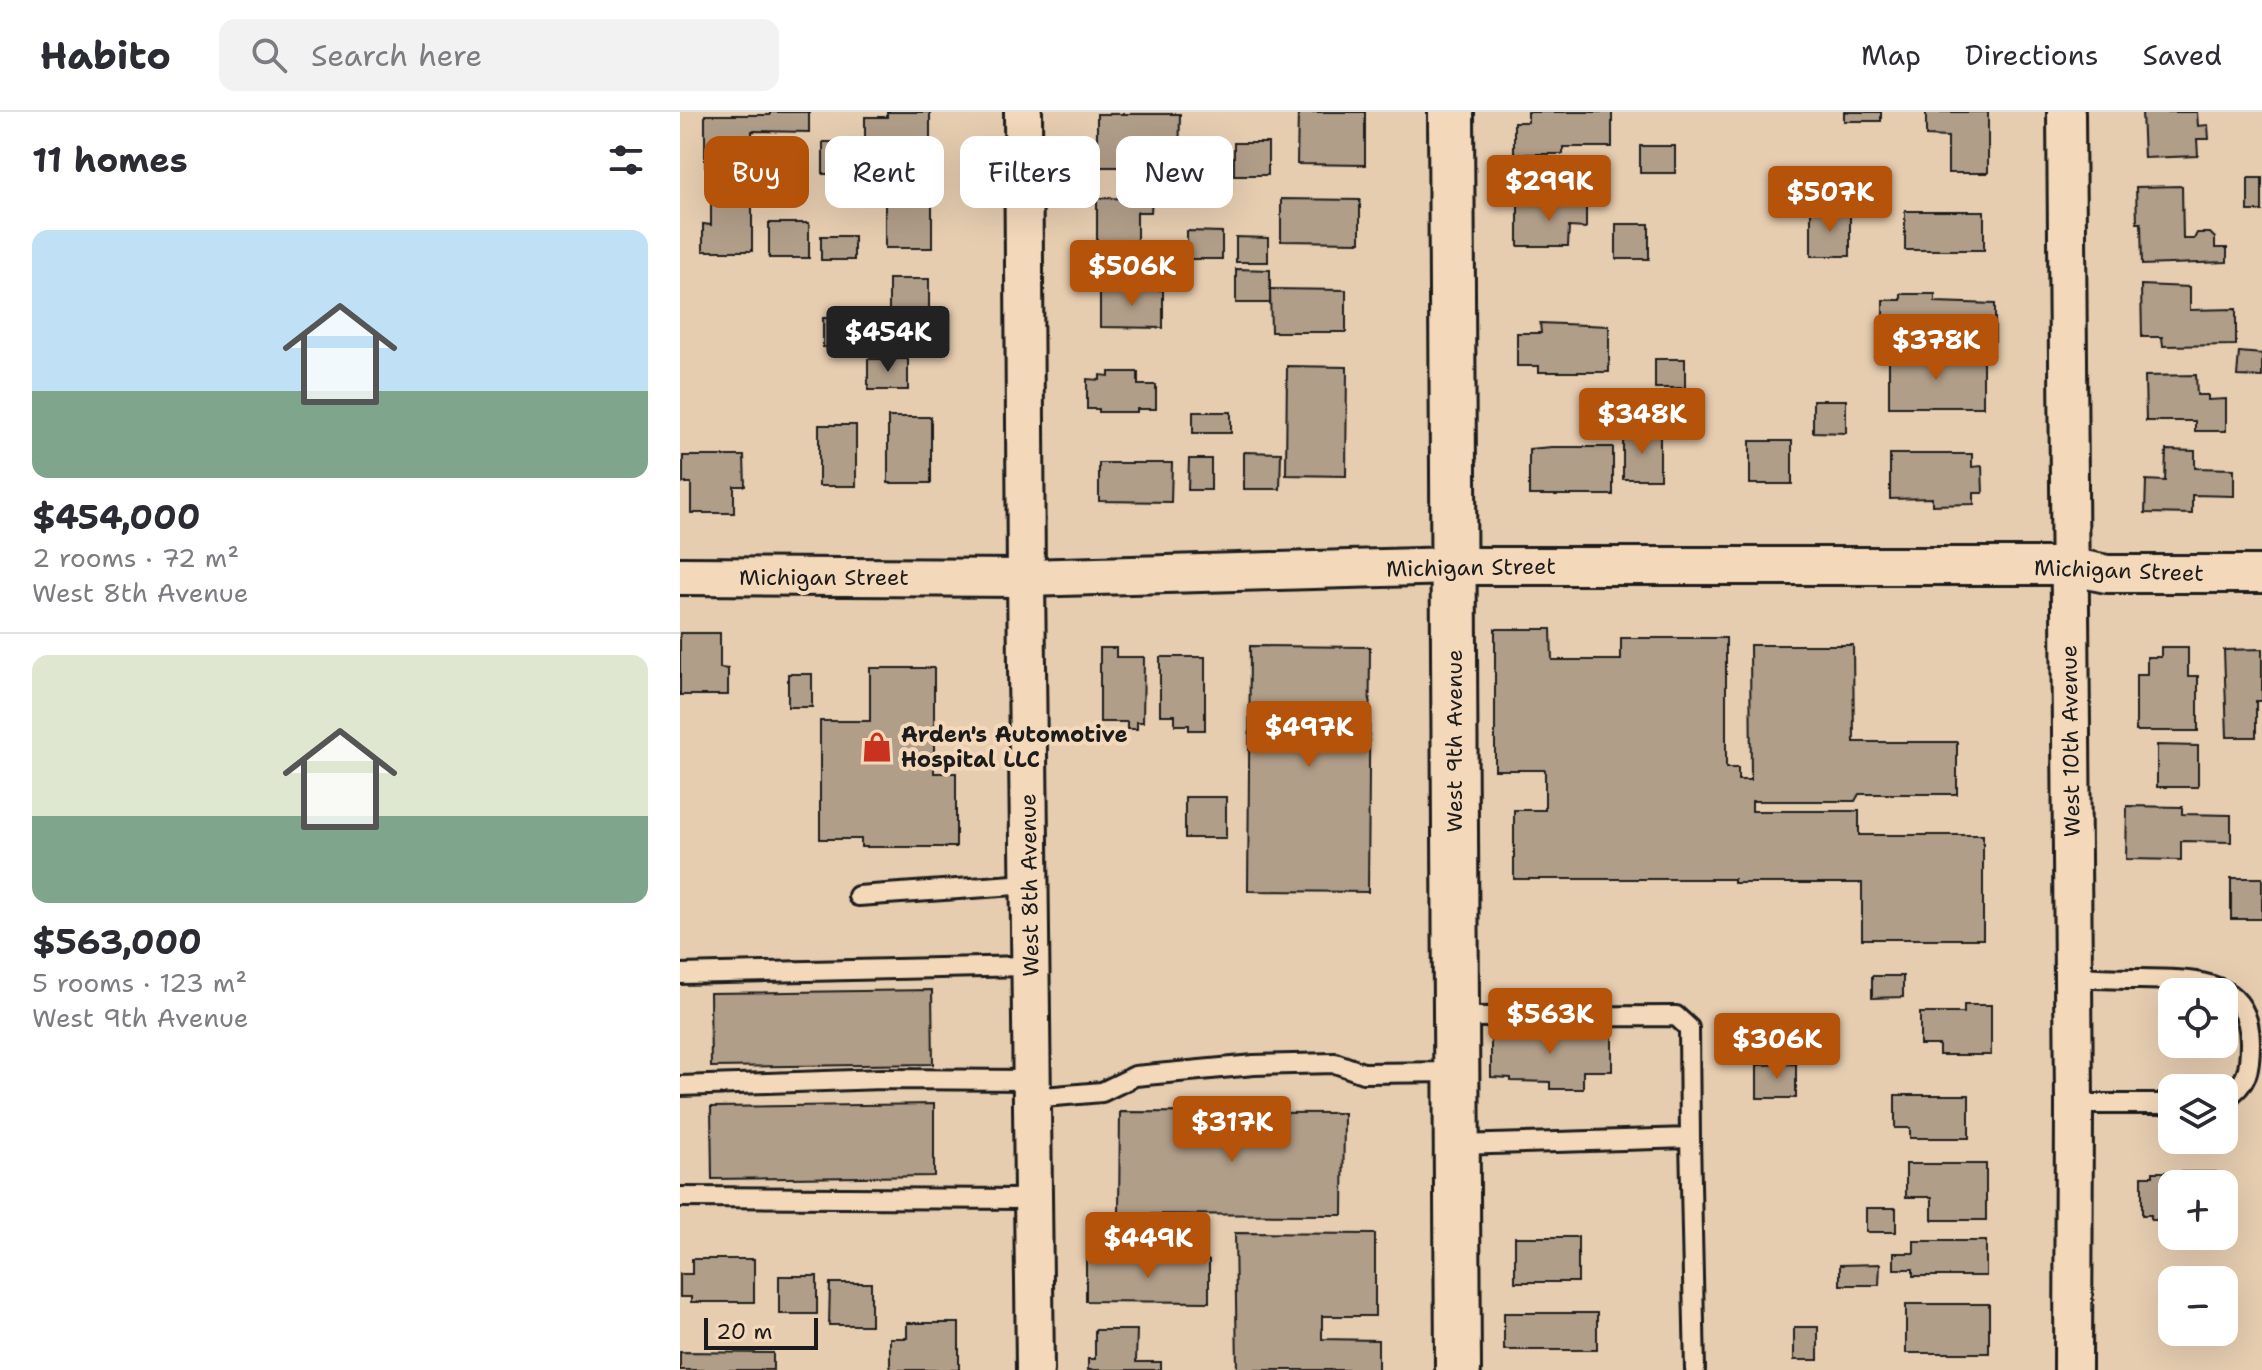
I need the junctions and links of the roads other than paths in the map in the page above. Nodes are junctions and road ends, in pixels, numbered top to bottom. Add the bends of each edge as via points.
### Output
1 (1023, 112) edge
2 (1451, 112) edge
3 (2066, 112) edge
4 (1453, 566) junction
5 (2068, 566) junction
6 (2262, 574) edge
7 (680, 576) edge
8 (1026, 578) junction
9 (1029, 884) junction
10 (858, 896) dead end
11 (1030, 966) junction
12 (680, 974) edge
13 (2073, 977) junction
14 (1456, 1017) junction
15 (1457, 1072) junction
16 (680, 1086) edge
17 (1032, 1089) junction
18 (2238, 1090) edge
19 (2074, 1104) junction
20 (2158, 1104) edge
21 (1690, 1138) junction
22 (1457, 1145) junction
23 (680, 1197) edge
24 (1033, 1199) junction
25 (1035, 1370) edge
26 (1458, 1370) edge
27 (1695, 1370) edge
28 (2073, 1370) edge

1 - 8 street, West 8th Avenue
2 - 4 main road, West 9th Avenue
3 - 5 street, West 10th Avenue
4 - 5 street, Michigan Street
4 - 8 street, Michigan Street
4 - 14 main road, West 9th Avenue
5 - 6 street, Michigan Street via 2107,574
5 - 13 street, West 10th Avenue
7 - 8 street, Michigan Street
8 - 9 street, West 8th Avenue
9 - 10 lane
9 - 11 street, West 8th Avenue
11 - 12 lane
11 - 17 street, West 8th Avenue
13 - 18 lane via 2188,979 2222,988 2240,1004 2249,1022 2248,1072
13 - 19 street, West 10th Avenue
14 - 15 main road, West 9th Avenue
14 - 21 lane via 1676,1016 1689,1028
15 - 17 lane via 1363,1073 1335,1063 1254,1065 1135,1076 1102,1092
15 - 22 main road, West 9th Avenue
16 - 17 lane via 882,1079
17 - 24 street, West 8th Avenue
19 - 20 lane
19 - 28 street, West 10th Avenue
21 - 22 lane
21 - 27 lane
22 - 26 main road, West 9th Avenue
23 - 24 lane
24 - 25 street, West 8th Avenue

